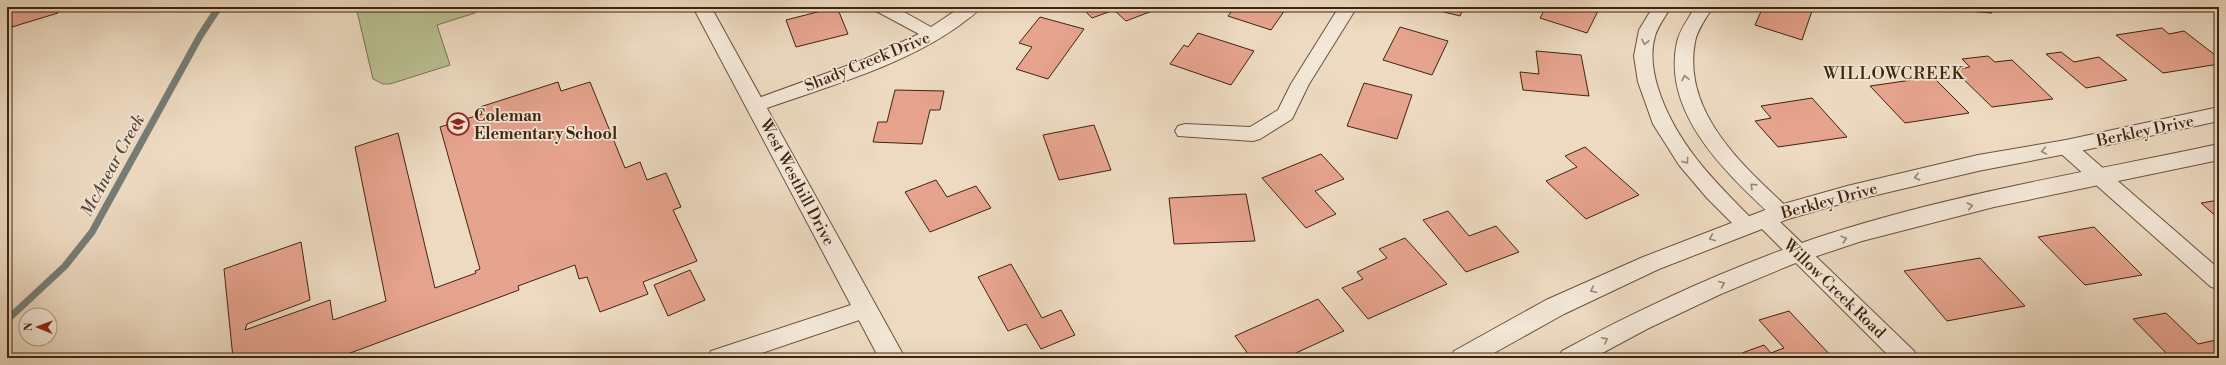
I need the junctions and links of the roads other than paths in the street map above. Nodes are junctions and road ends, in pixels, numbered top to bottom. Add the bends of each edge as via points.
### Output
1 (702, 7) edge
2 (882, 7) edge
3 (972, 7) edge
4 (1348, 7) edge
5 (1662, 7) edge
6 (1704, 7) edge
7 (933, 35) junction
8 (757, 105) junction
9 (2219, 114) edge
10 (1185, 131) dead end
11 (2066, 147) junction
12 (2219, 152) edge
13 (2101, 178) junction
14 (1764, 219) junction
15 (1800, 253) junction
16 (2219, 281) edge
17 (866, 309) junction
18 (719, 358) edge
19 (892, 358) edge
20 (1464, 358) edge
21 (1571, 358) edge
22 (1906, 358) edge

1 - 8 street, West Westhill Drive
2 - 7 street
3 - 7 street, Shady Creek Drive
4 - 10 street via 1300,84 1285,114 1253,134
5 -> 14 street, Willow Creek Road via 1648,31 1643,66 1656,112 1666,133 1694,171
14 -> 6 street, Willow Creek Road via 1750,184 1715,145 1701,123 1683,71 1686,42
7 - 8 street, Shady Creek Drive via 882,59
8 - 17 street, West Westhill Drive
9 - 11 street, Berkley Drive
11 - 13 street
11 -> 14 street, Berkley Drive via 1978,162 1847,194
12 - 13 street
15 -> 13 street via 1932,214
13 - 16 street
14 - 15 street, Willow Creek Road
14 -> 20 street, Berkley Drive via 1651,263 1555,307
21 -> 15 street via 1688,298
15 - 22 street, Willow Creek Road
17 - 18 street
17 - 19 street, West Westhill Drive

